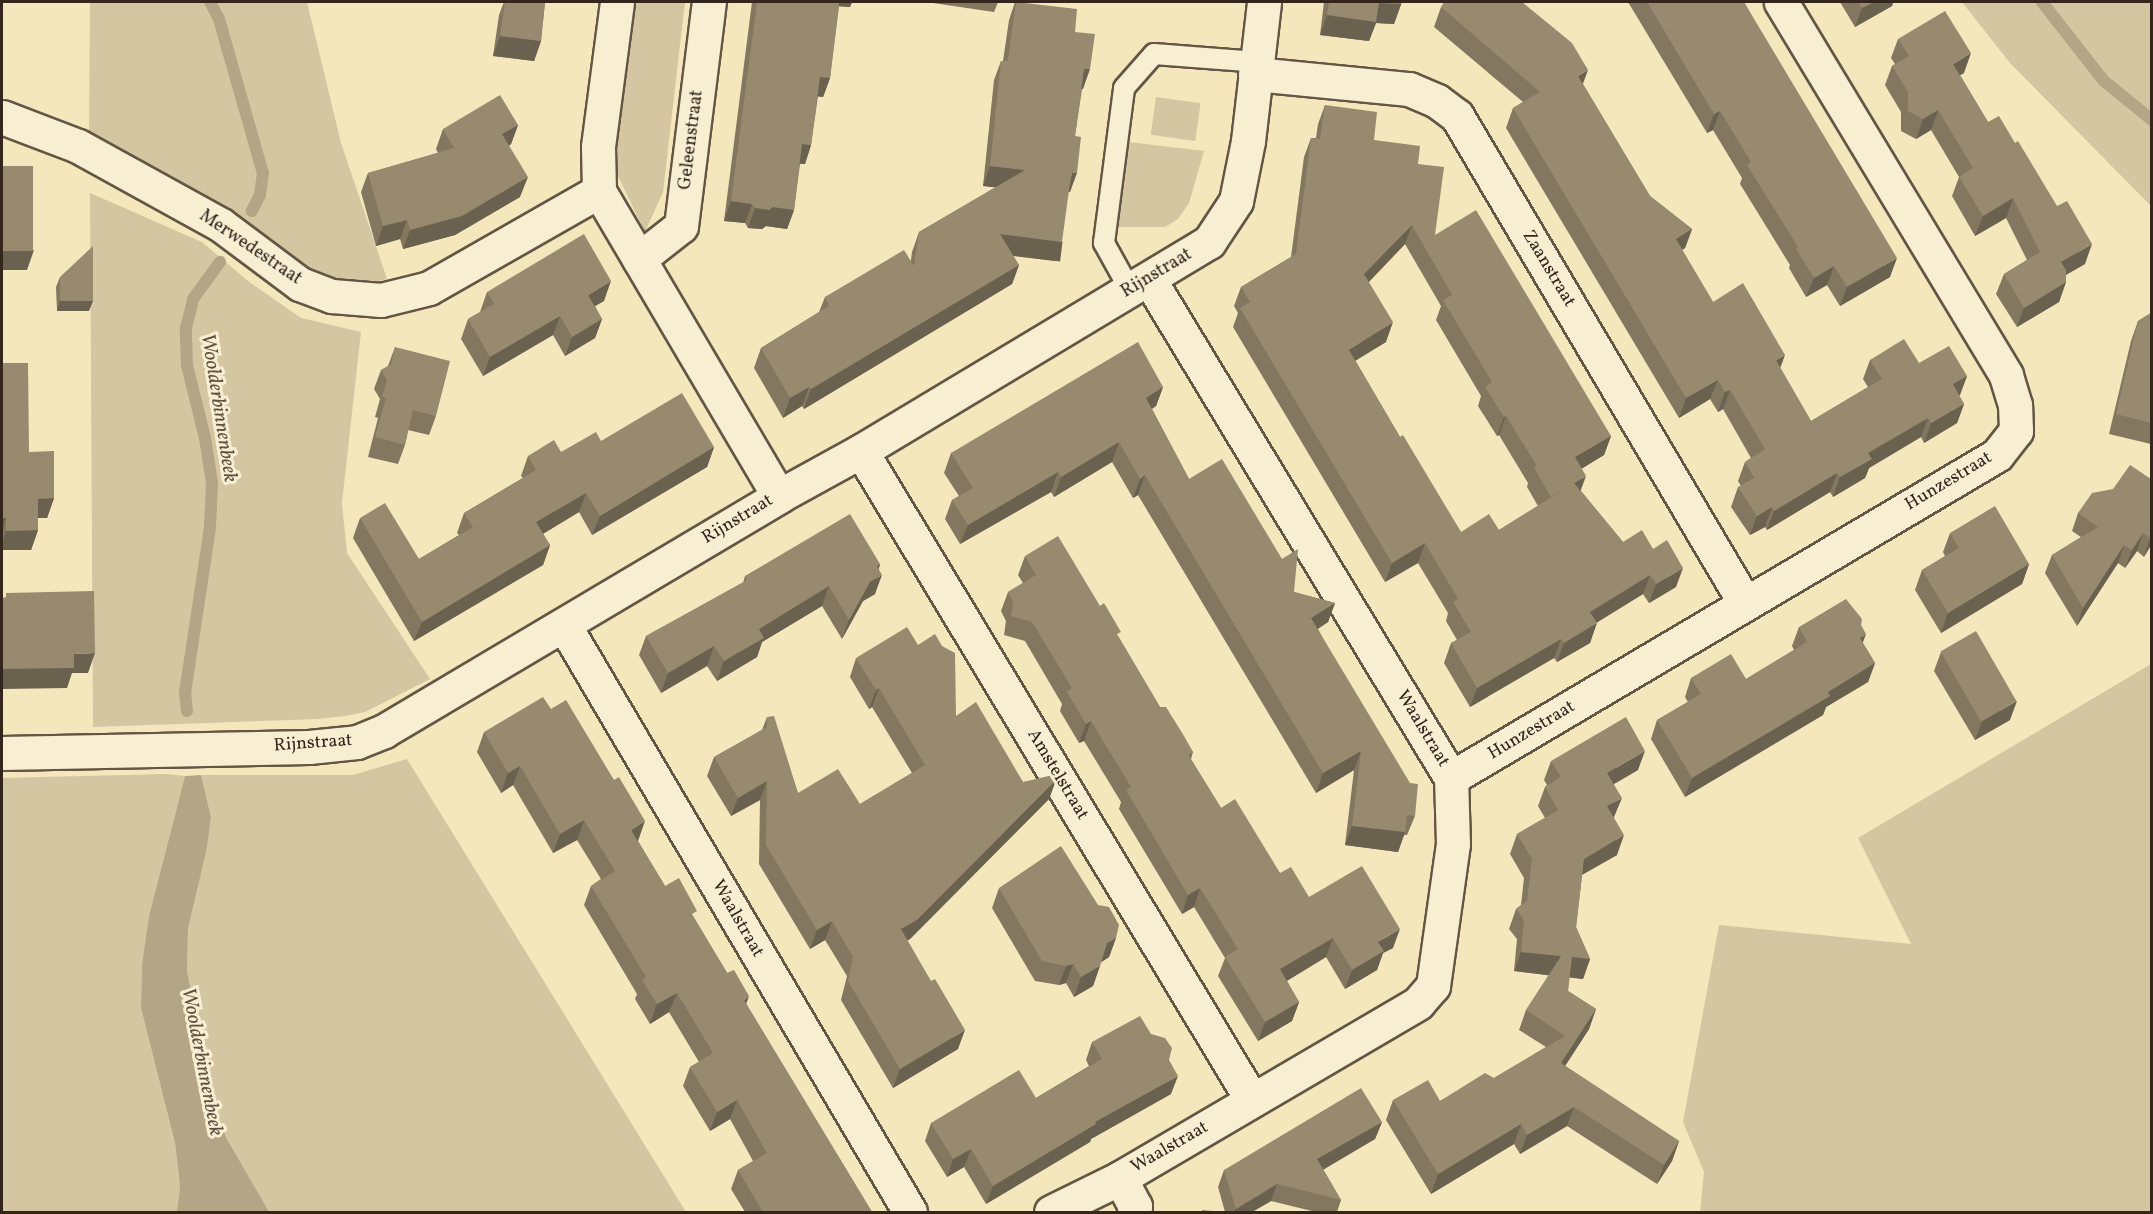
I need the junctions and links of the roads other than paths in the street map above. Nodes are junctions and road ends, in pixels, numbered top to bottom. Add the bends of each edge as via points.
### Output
1 (617, 2) edge
2 (709, 2) edge
3 (1264, 2) edge
4 (1781, 2) edge
5 (1256, 68) junction
6 (2, 117) edge
7 (599, 191) junction
8 (639, 259) junction
9 (1139, 285) junction
10 (861, 451) junction
11 (779, 496) junction
12 (1745, 603) junction
13 (564, 625) junction
14 (2, 753) edge
15 (1451, 778) junction
16 (1252, 1100) junction
17 (1120, 1178) junction
18 (910, 1212) edge
19 (1051, 1212) edge
20 (1134, 1212) edge

1 - 7 street via 598,147
2 - 8 street, Geleenstraat via 681,226
3 - 5 street, Rijnstraat
4 - 12 street, Hunzestraat via 2006,375 2015,405 2016,431 1997,455
5 - 9 street, Rijnstraat via 1236,201 1209,242
5 - 9 lane via 1154,54 1124,88 1104,243
5 - 12 street, Zaanstraat via 1409,89 1437,101 1457,116
6 - 7 street, Merwedestraat via 78,146 221,225 300,284 332,296 381,300 429,288
7 - 8 street
8 - 11 street
9 - 10 street, Rijnstraat
9 - 15 street, Waalstraat
10 - 11 street, Rijnstraat
10 - 16 street, Amstelstraat
11 - 13 street, Rijnstraat
12 - 15 street, Hunzestraat
13 - 14 street, Rijnstraat via 384,731 357,742 309,747
13 - 18 street, Waalstraat
15 - 16 street, Waalstraat via 1453,844 1433,986 1418,1003
16 - 17 street, Waalstraat
17 - 19 street, Waalstraat
17 - 20 street, Waalstraat via 1135,1206

